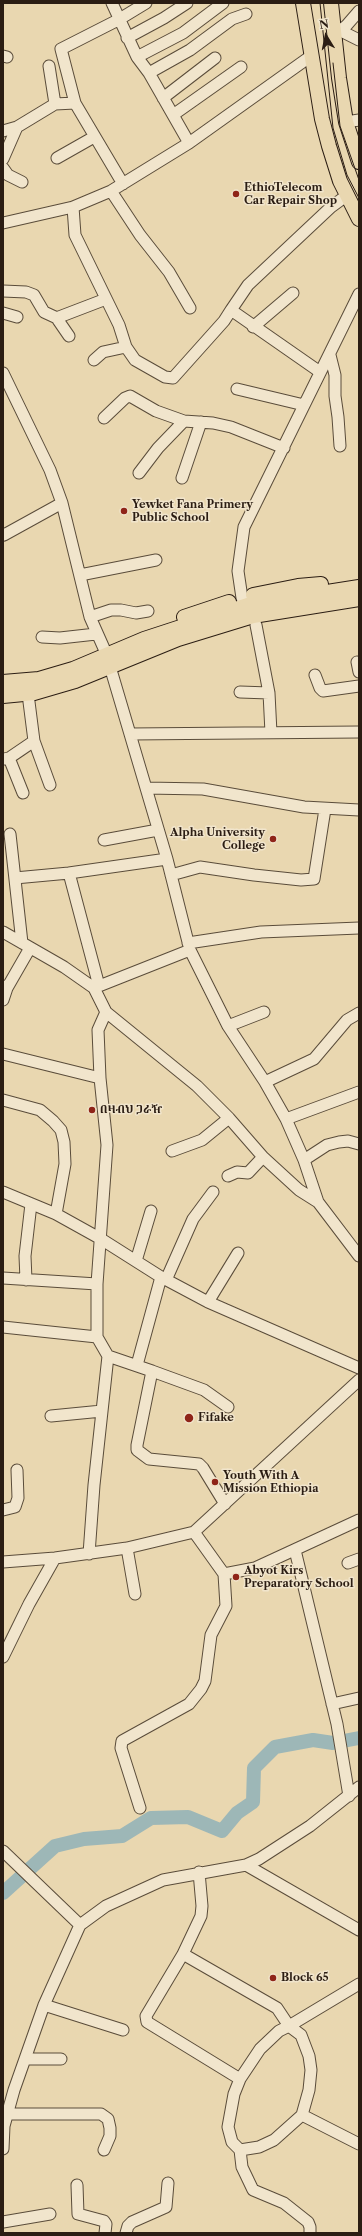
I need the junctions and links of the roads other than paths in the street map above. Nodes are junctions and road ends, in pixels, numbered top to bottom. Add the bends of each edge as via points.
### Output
1 (112, 3) edge
2 (146, 3) edge
3 (187, 3) edge
4 (223, 3) edge
5 (303, 3) edge
6 (331, 3) edge
7 (359, 10) edge
8 (246, 14) dead end
9 (118, 20) junction
10 (338, 33) junction
11 (127, 38) junction
12 (359, 40) edge
13 (311, 56) junction
14 (137, 57) junction
15 (215, 58) dead end
16 (49, 66) dead end
17 (241, 67) dead end
18 (149, 73) junction
19 (163, 98) junction
20 (75, 103) junction
21 (55, 104) junction
22 (173, 115) junction
23 (353, 121) edge
24 (17, 127) junction
25 (3, 131) edge
26 (94, 137) junction
27 (189, 143) junction
28 (57, 158) dead end
29 (3, 159) edge
30 (359, 162) edge
31 (3, 168) edge
32 (22, 182) dead end
33 (123, 184) junction
34 (111, 191) junction
35 (346, 196) junction
36 (73, 207) junction
37 (359, 219) edge
38 (3, 223) edge
39 (3, 291) edge
40 (293, 293) dead end
41 (359, 294) edge
42 (106, 298) junction
43 (190, 308) dead end
44 (231, 310) junction
45 (3, 313) edge
46 (17, 317) dead end
47 (57, 318) junction
48 (253, 327) junction
49 (69, 336) dead end
50 (126, 347) junction
51 (330, 355) junction
52 (94, 360) dead end
53 (320, 372) junction
54 (3, 373) edge
55 (237, 389) dead end
56 (304, 405) junction
57 (104, 418) dead end
58 (184, 421) junction
59 (201, 422) junction
60 (340, 446) dead end
61 (284, 448) junction
62 (139, 473) dead end
63 (182, 478) dead end
64 (62, 503) junction
65 (4, 535) edge
66 (156, 560) dead end
67 (80, 575) junction
68 (359, 580) edge
69 (359, 586) edge
70 (242, 598) junction
71 (359, 599) edge
72 (359, 605) edge
73 (148, 611) dead end
74 (90, 617) junction
75 (256, 625) junction
76 (96, 634) junction
77 (42, 637) dead end
78 (144, 639) junction
79 (142, 654) junction
80 (108, 659) junction
81 (315, 675) dead end
82 (3, 682) edge
83 (359, 686) edge
84 (240, 692) dead end
85 (269, 693) junction
86 (28, 694) junction
87 (3, 696) edge
88 (271, 732) junction
89 (359, 732) edge
90 (130, 734) junction
91 (34, 741) junction
92 (6, 759) edge
93 (50, 785) dead end
94 (146, 788) junction
95 (23, 793) dead end
96 (325, 809) junction
97 (359, 810) edge
98 (158, 830) junction
99 (10, 834) dead end
100 (104, 840) dead end
101 (167, 858) junction
102 (70, 873) junction
103 (171, 875) junction
104 (15, 878) junction
105 (359, 928) edge
106 (3, 932) edge
107 (26, 946) junction
108 (189, 946) junction
109 (5, 987) edge
110 (97, 987) junction
111 (3, 1000) edge
112 (106, 1012) junction
113 (264, 1012) dead end
114 (359, 1013) edge
115 (228, 1026) junction
116 (3, 1054) edge
117 (100, 1078) junction
118 (265, 1082) junction
119 (359, 1092) edge
120 (3, 1100) edge
121 (229, 1118) junction
122 (286, 1120) junction
123 (359, 1144) edge
124 (172, 1151) dead end
125 (263, 1157) junction
126 (304, 1160) junction
127 (228, 1176) dead end
128 (3, 1192) edge
129 (212, 1192) dead end
130 (318, 1202) junction
131 (31, 1204) junction
132 (151, 1212) dead end
133 (56, 1214) junction
134 (101, 1239) junction
135 (238, 1253) dead end
136 (359, 1256) edge
137 (136, 1261) junction
138 (3, 1278) edge
139 (164, 1278) junction
140 (26, 1280) junction
141 (97, 1284) junction
142 (208, 1302) junction
143 (3, 1327) edge
144 (96, 1337) junction
145 (108, 1356) junction
146 (137, 1364) junction
147 (359, 1368) edge
148 (152, 1372) junction
149 (359, 1380) edge
150 (228, 1408) dead end
151 (102, 1411) junction
152 (52, 1416) dead end
153 (17, 1470) dead end
154 (225, 1504) junction
155 (3, 1510) edge
156 (359, 1520) edge
157 (194, 1532) junction
158 (127, 1548) junction
159 (295, 1550) junction
160 (89, 1554) junction
161 (55, 1558) junction
162 (359, 1559) edge
163 (3, 1562) edge
164 (348, 1563) dead end
165 (224, 1574) junction
166 (135, 1594) dead end
167 (3, 1657) edge
168 (359, 1698) edge
169 (332, 1704) junction
170 (359, 1787) edge
171 (349, 1796) junction
172 (140, 1808) dead end
173 (3, 1851) edge
174 (246, 1864) junction
175 (199, 1872) junction
176 (80, 1925) junction
177 (359, 1930) edge
178 (183, 1954) junction
179 (359, 1984) edge
180 (44, 2005) junction
181 (289, 2026) junction
182 (123, 2030) dead end
183 (26, 2059) junction
184 (61, 2059) dead end
185 (240, 2079) junction
186 (7, 2114) junction
187 (302, 2115) junction
188 (4, 2126) edge
189 (359, 2144) edge
190 (3, 2149) edge
191 (104, 2150) dead end
192 (240, 2150) junction
193 (168, 2183) dead end
194 (77, 2185) dead end
195 (50, 2214) dead end
196 (3, 2222) edge
197 (105, 2233) edge
198 (126, 2233) edge
199 (310, 2233) edge

1 - 9 street
2 - 9 street
3 - 11 street
4 - 14 street via 182,33
5 - 13 main road
6 - 10 main road
7 - 10 street
8 - 18 street via 232,19 190,50
9 - 11 street
9 - 20 street via 61,49
10 - 12 street
10 - 23 main road
11 - 14 street
13 - 27 street
13 - 35 main road via 322,119
14 - 18 street
15 - 19 street
16 - 21 street
17 - 22 street
18 - 19 street
19 - 22 street
20 - 21 street
20 - 26 street
21 - 24 street
22 - 27 street
23 - 30 main road
24 - 25 street
24 - 29 street
26 - 28 street
26 - 33 street
27 - 33 street
31 - 32 street via 8,175
33 - 34 street
34 - 36 street
34 - 43 street via 140,235 169,272
35 - 37 main road
35 - 44 street via 248,285
36 - 38 street
36 - 42 street via 75,235
39 - 47 street via 34,295 44,312
40 - 48 street
41 - 51 street
42 - 47 street
42 - 50 street
44 - 48 street
44 - 50 street via 173,378 165,377 135,360
45 - 46 street
47 - 49 street
48 - 53 street
50 - 52 street via 103,352
51 - 53 street
51 - 60 street via 335,374
53 - 56 street
54 - 64 street via 50,470
55 - 56 street
56 - 61 street
57 - 58 street via 130,396 156,411
58 - 59 street
58 - 62 street
59 - 61 street via 231,426
59 - 63 street
61 - 70 street via 244,527 238,571
64 - 65 street
64 - 67 street
66 - 67 street
67 - 74 street
68 - 70 main road via 298,586
69 - 78 main road via 251,604
70 - 78 main road via 191,614 156,629
71 - 79 main road via 253,616 178,639
72 - 75 main road
73 - 74 street via 136,613 111,610
74 - 76 street
75 - 79 main road via 156,654
75 - 85 street
76 - 77 street
76 - 80 street
78 - 80 main road
79 - 80 main road
80 - 82 main road via 39,679
80 - 86 main road via 75,681
80 - 90 street
81 - 83 street via 323,691
84 - 85 street
85 - 88 street
86 - 87 main road
86 - 91 street
88 - 89 street
88 - 90 street
90 - 94 street
91 - 92 street
91 - 93 street
92 - 95 street
94 - 96 street via 203,789
94 - 98 street
96 - 97 street
96 - 103 street via 314,878 285,878 200,867
98 - 100 street
98 - 101 street
99 - 104 street
101 - 102 street
101 - 103 street
102 - 104 street
102 - 110 street
103 - 108 street
104 - 107 street
105 - 108 street via 261,932
106 - 107 street
107 - 109 street
107 - 110 street
108 - 110 street
108 - 115 street
109 - 111 street
110 - 112 street
112 - 117 street via 98,1030
112 - 121 street via 197,1086
113 - 115 street
114 - 118 street via 347,1020 314,1059
115 - 118 street
116 - 117 street
117 - 134 street via 107,1145
118 - 122 street
119 - 122 street
120 - 133 street via 40,1110 61,1130 65,1164
121 - 124 street via 202,1140
121 - 125 street
122 - 126 street
123 - 126 street via 348,1141 327,1145
125 - 127 street via 248,1173 237,1172
125 - 130 street via 299,1190
126 - 130 street
128 - 131 street
129 - 139 street via 192,1219
130 - 136 street
131 - 133 street
131 - 140 street via 25,1256
132 - 137 street
133 - 134 street
134 - 137 street
134 - 141 street
135 - 142 street
137 - 139 street
138 - 140 street
139 - 142 street
139 - 146 street
140 - 141 street
141 - 144 street
142 - 147 street
143 - 144 street
144 - 145 street
145 - 146 street
145 - 151 street
146 - 148 street
148 - 150 street via 204,1390
148 - 154 street via 137,1450 150,1459 199,1464
149 - 154 street
151 - 152 street
151 - 160 street
153 - 155 street via 18,1498 15,1506
154 - 157 street
156 - 159 street
157 - 158 street
157 - 165 street
158 - 160 street
158 - 166 street
159 - 165 street via 255,1568
159 - 169 street
160 - 161 street
161 - 163 street
161 - 167 street
162 - 164 street
165 - 172 street via 225,1610 211,1634 205,1681 201,1689 188,1704 122,1742 121,1748
168 - 169 street
169 - 171 street
170 - 171 street
171 - 174 street via 259,1860
173 - 176 street
174 - 175 street
174 - 177 street
175 - 176 street via 163,1880 130,1893
175 - 178 street via 202,1911
176 - 180 street
178 - 181 street via 277,2008
178 - 185 street via 146,2016 147,2022
179 - 181 street
180 - 182 street
180 - 183 street
181 - 185 street via 260,2049
181 - 187 street via 301,2034 309,2056 309,2090
183 - 184 street
183 - 186 street
185 - 192 street via 234,2094 228,2127 232,2142
186 - 188 street
186 - 191 street via 101,2114 108,2119 110,2128 110,2136
187 - 189 street
187 - 192 street via 274,2140 259,2147
188 - 190 street
192 - 199 street via 242,2167 253,2190 284,2202 308,2222
193 - 198 street via 166,2207 132,2222
194 - 197 street via 78,2214 104,2221
195 - 196 street

